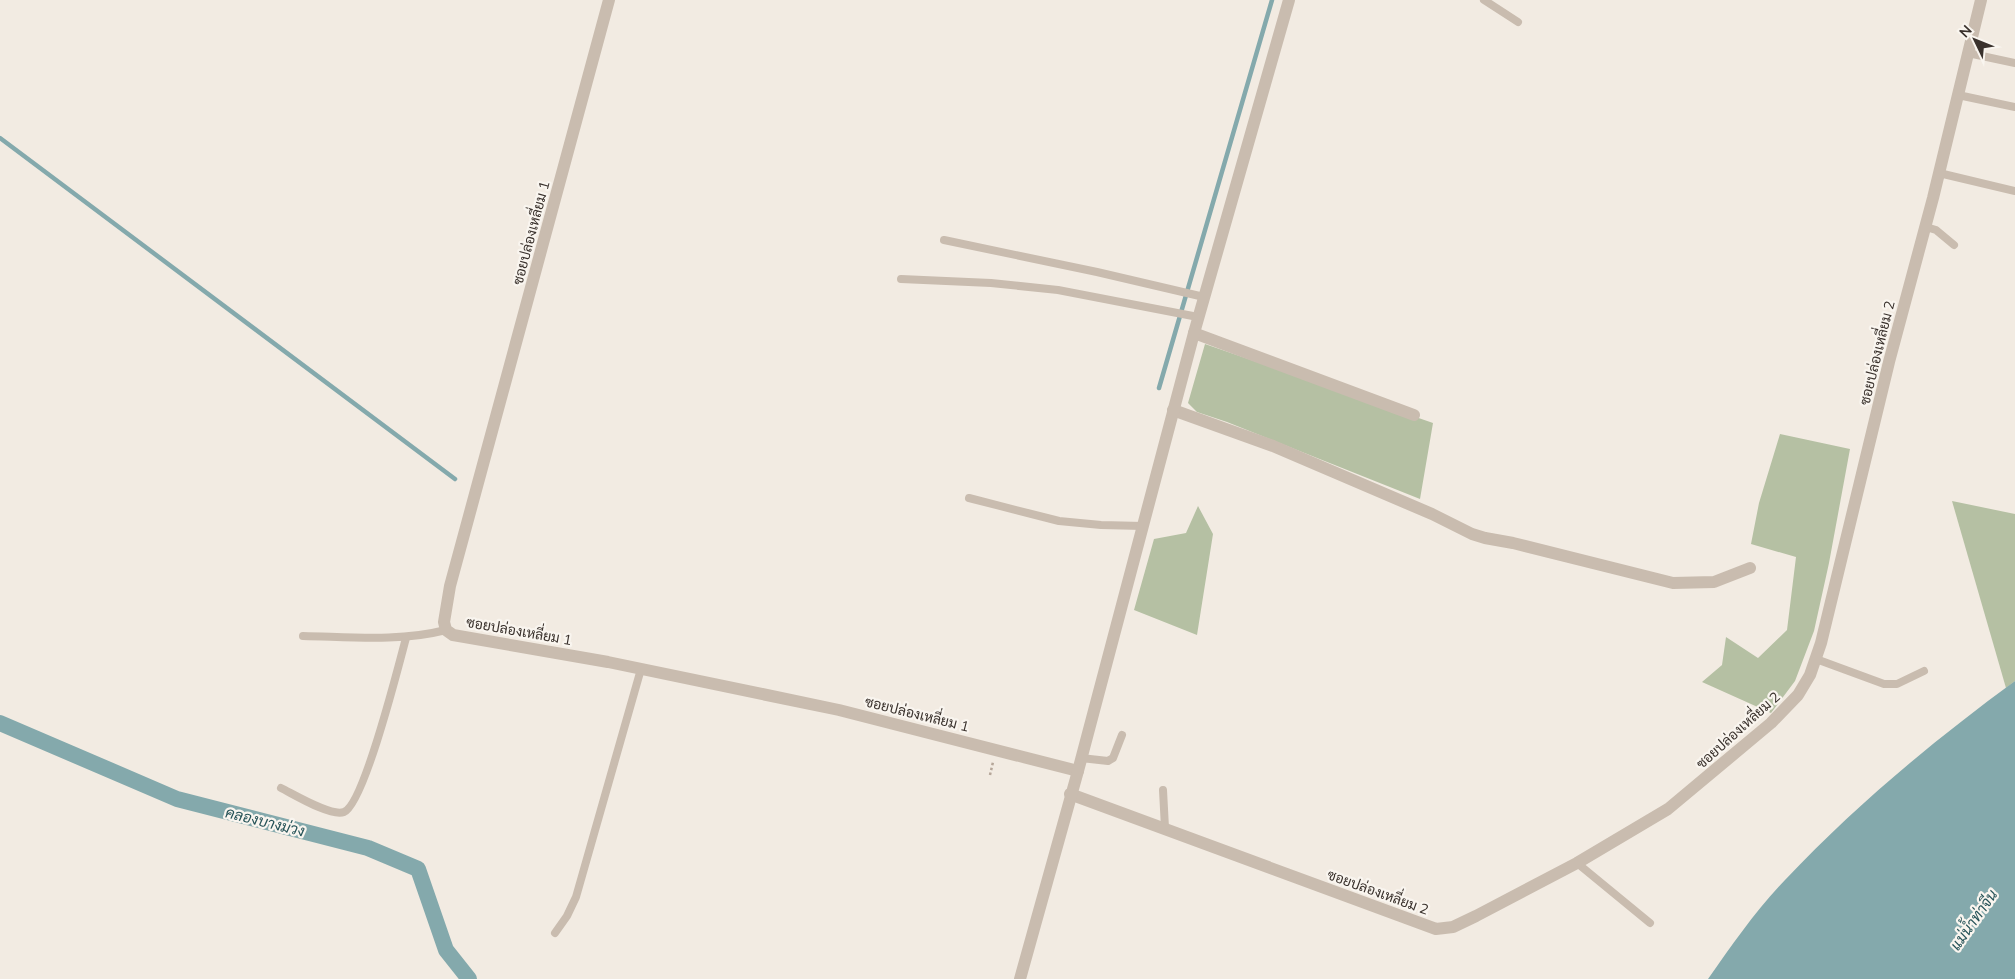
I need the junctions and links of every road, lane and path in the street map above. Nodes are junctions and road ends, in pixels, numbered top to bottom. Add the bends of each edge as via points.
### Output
1 (609, 0) edge
2 (1289, 0) edge
3 (1484, 0) edge
4 (1981, 0) edge
5 (1518, 22) dead end
6 (1968, 53) junction
7 (2015, 63) edge
8 (1958, 95) junction
9 (2015, 107) edge
10 (1940, 173) junction
11 (2015, 190) edge
12 (1926, 227) junction
13 (944, 240) dead end
14 (1954, 245) dead end
15 (901, 279) dead end
16 (1204, 297) junction
17 (1198, 317) junction
18 (1194, 333) junction
19 (1173, 410) junction
20 (1414, 415) dead end
21 (969, 498) dead end
22 (1143, 526) junction
23 (1750, 568) dead end
24 (446, 630) junction
25 (303, 636) dead end
26 (406, 638) junction
27 (1816, 660) junction
28 (641, 669) junction
29 (1924, 670) dead end
30 (1122, 735) dead end
31 (1081, 758) junction
32 (1078, 771) junction
33 (282, 788) dead end
34 (1163, 790) dead end
35 (1070, 794) junction
36 (1165, 828) junction
37 (1577, 862) junction
38 (1650, 923) dead end
39 (555, 933) dead end
40 (1020, 979) edge

1 - 24 street, ซอยปล่องเหลี่ยม 1 via 450,586 444,622
2 - 16 street
3 - 5 lane
4 - 6 street, ซอยปล่องเหลี่ยม 2
6 - 7 lane
6 - 8 street, ซอยปล่องเหลี่ยม 2
8 - 9 lane
8 - 10 street, ซอยปล่องเหลี่ยม 2
10 - 11 lane
10 - 12 street, ซอยปล่องเหลี่ยม 2
12 - 14 lane via 1936,230
12 - 27 street, ซอยปล่องเหลี่ยม 2 via 1889,362
13 - 16 lane
15 - 17 lane via 1058,290
16 - 17 street
17 - 18 street
18 - 19 street
18 - 20 street
19 - 22 street
19 - 23 street via 1273,446 1485,538 1673,584 1714,582
21 - 22 lane via 1059,521
22 - 31 street
24 - 26 lane
24 - 28 street, ซอยปล่องเหลี่ยม 1 via 453,635
25 - 26 lane
26 - 33 lane via 376,742 349,810 333,812
27 - 29 lane via 1884,684 1897,684
27 - 37 street, ซอยปล่องเหลี่ยม 2 via 1798,695 1696,787 1668,809
28 - 32 street, ซอยปล่องเหลี่ยม 1 via 839,710
28 - 39 lane via 576,896
30 - 31 lane via 1108,761
31 - 32 street
32 - 35 street
34 - 36 lane
35 - 36 street, ซอยปล่องเหลี่ยม 2
35 - 40 street
36 - 37 street, ซอยปล่องเหลี่ยม 2 via 1436,929 1453,927
37 - 38 lane

